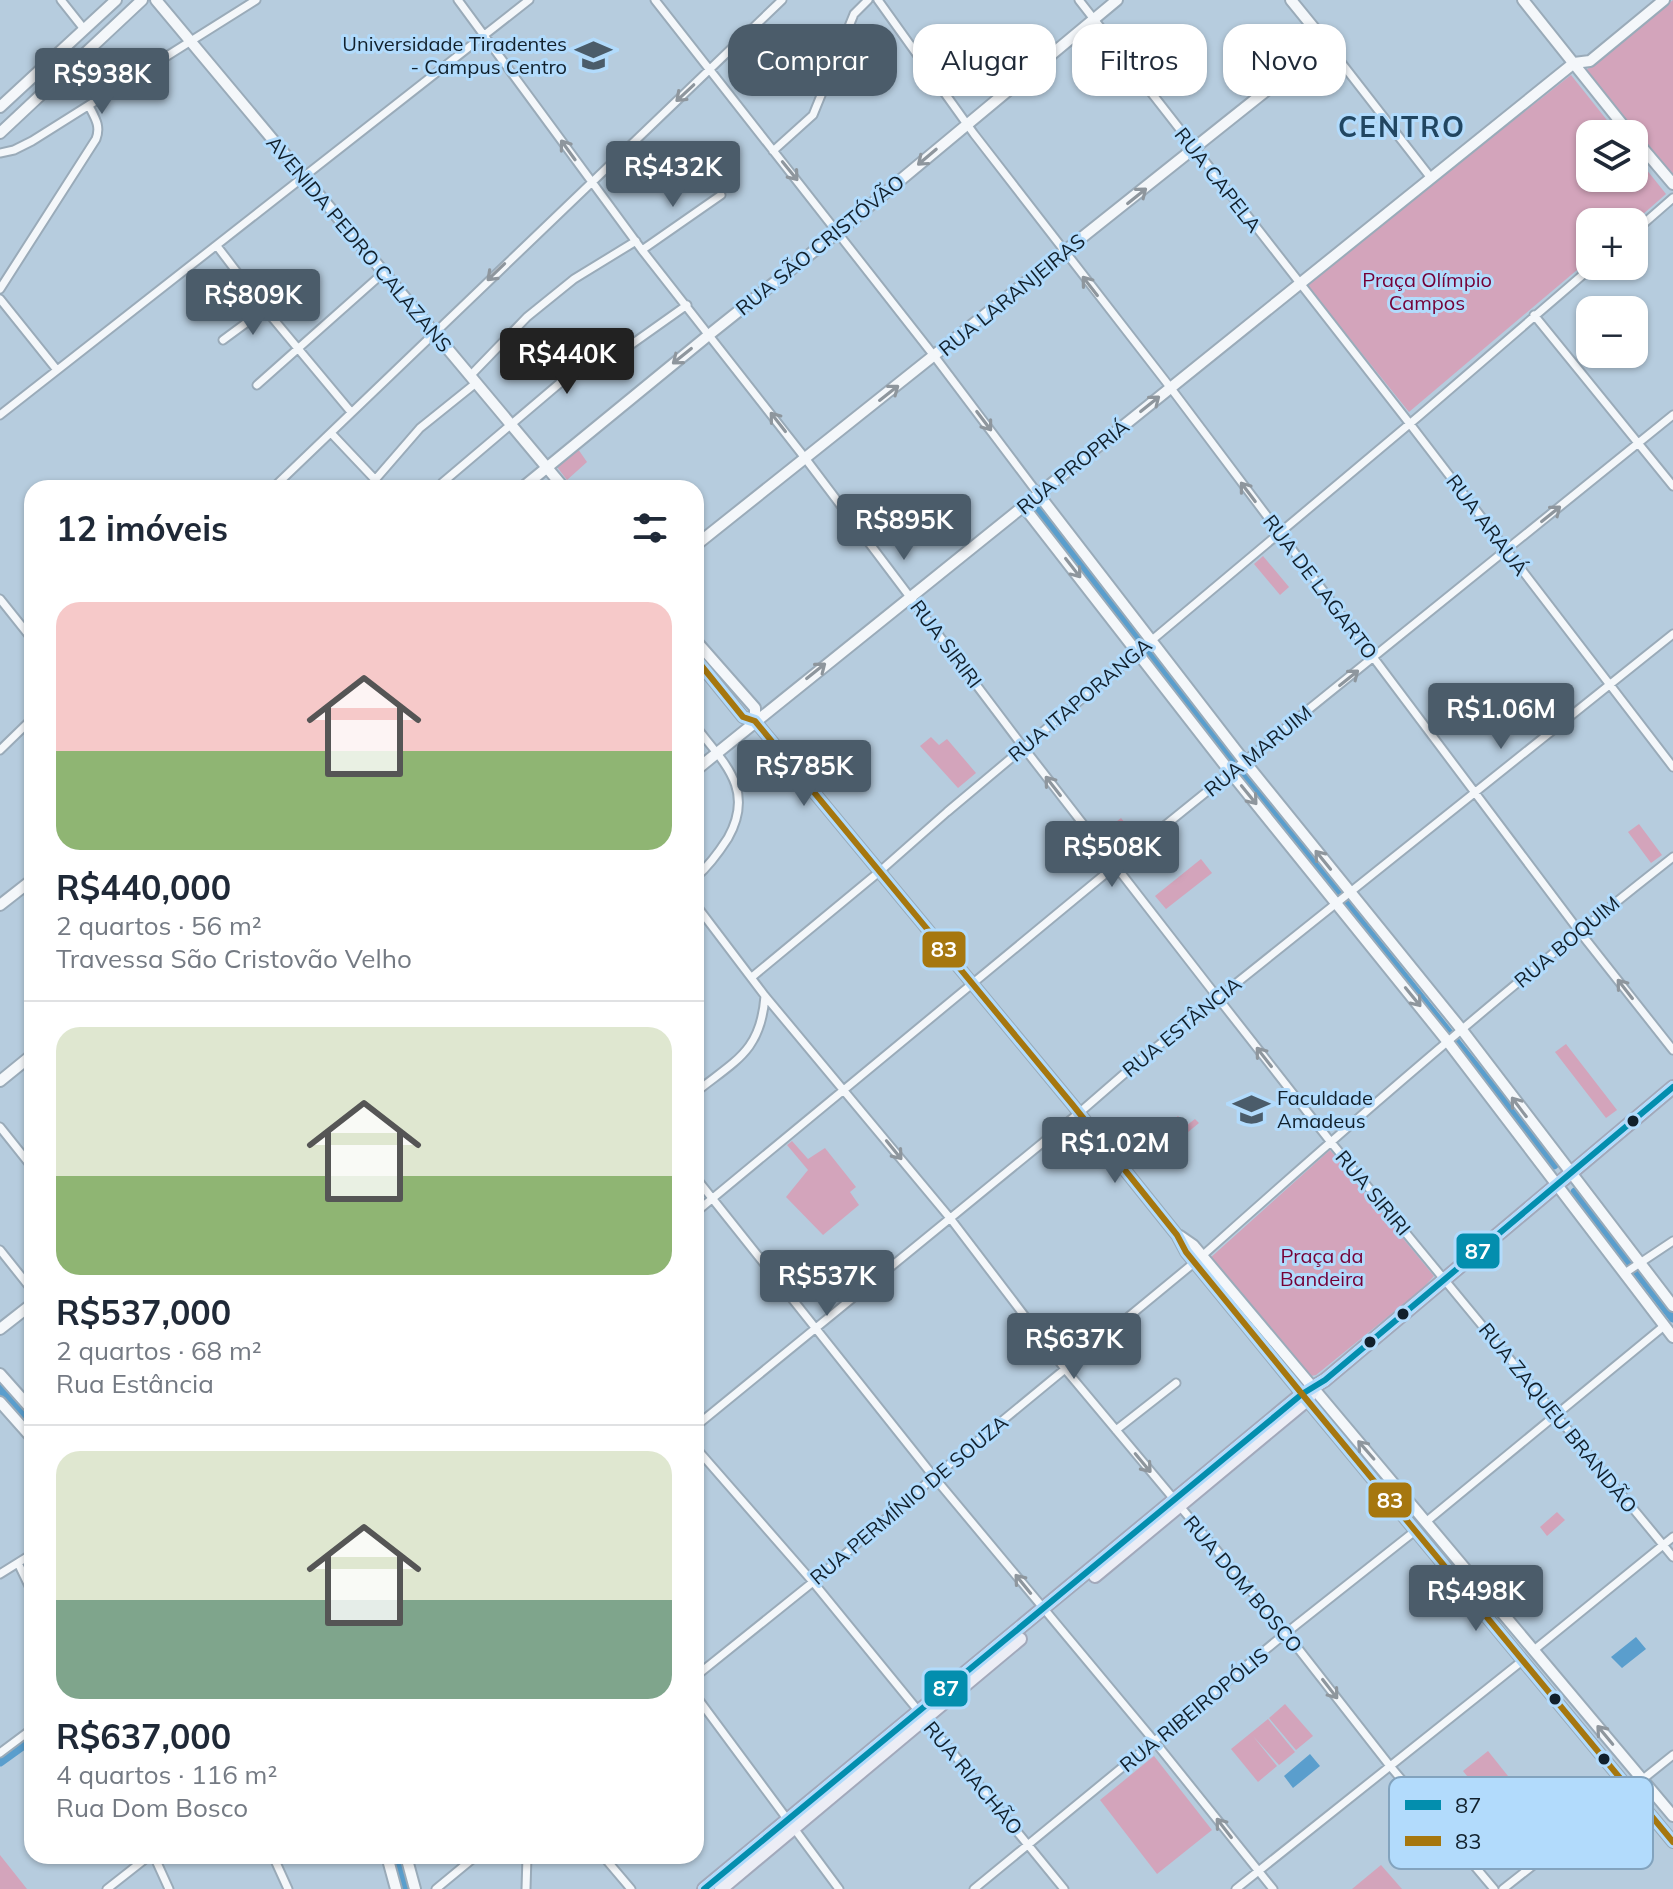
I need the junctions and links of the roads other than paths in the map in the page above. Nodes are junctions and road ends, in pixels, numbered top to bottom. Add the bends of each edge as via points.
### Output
1 (61, 0) edge
2 (116, 0) edge
3 (142, 0) edge
4 (156, 0) edge
5 (256, 0) edge
6 (458, 0) edge
7 (529, 0) edge
8 (655, 0) edge
9 (782, 0) edge
10 (868, 0) edge
11 (878, 0) edge
12 (1079, 0) edge
13 (1117, 0) edge
14 (1291, 0) edge
15 (1523, 0) edge
16 (1664, 0) edge
17 (1094, 19) junction
18 (1311, 24) edge
19 (84, 29) junction
20 (484, 34) junction
21 (191, 42) junction
22 (1574, 63) junction
23 (1346, 69) edge
24 (709, 70) junction
25 (1261, 96) edge
26 (89, 106) junction
27 (0, 107) edge
28 (1619, 120) edge
29 (966, 124) junction
30 (0, 133) edge
31 (1194, 150) junction
32 (773, 151) junction
33 (0, 153) edge
34 (1648, 155) edge
35 (303, 178) junction
36 (1431, 178) junction
37 (591, 181) junction
38 (1673, 184) edge
39 (721, 195) dead end
40 (1673, 198) edge
41 (1648, 220) edge
42 (838, 232) junction
43 (636, 241) junction
44 (217, 246) junction
45 (642, 250) junction
46 (1064, 254) junction
47 (382, 274) junction
48 (1576, 280) edge
49 (1300, 284) junction
50 (0, 289) edge
51 (0, 299) edge
52 (687, 305) junction
53 (265, 309) junction
54 (1534, 315) junction
55 (432, 332) junction
56 (710, 334) junction
57 (223, 340) dead end
58 (298, 348) junction
59 (935, 357) junction
60 (57, 370) junction
61 (473, 380) junction
62 (257, 385) dead end
63 (1170, 387) junction
64 (351, 412) junction
65 (0, 415) edge
66 (1673, 415) edge
67 (1410, 424) junction
68 (512, 426) junction
69 (331, 433) junction
70 (1639, 443) junction
71 (805, 458) junction
72 (547, 467) junction
73 (281, 480) edge
74 (377, 480) joint
75 (446, 480) edge
76 (532, 480) edge
77 (558, 480) edge
78 (1032, 485) junction
79 (1673, 486) edge
80 (1039, 495) junction
81 (1027, 507) junction
82 (1278, 532) junction
83 (704, 539) edge
84 (1506, 550) junction
85 (910, 596) junction
86 (0, 599) edge
87 (24, 629) edge
88 (1673, 634) edge
89 (1145, 645) junction
90 (704, 650) edge
91 (1373, 659) junction
92 (704, 669) edge
93 (1611, 685) junction
94 (755, 721) junction
95 (24, 727) edge
96 (704, 737) edge
97 (1024, 748) junction
98 (0, 750) edge
99 (716, 753) junction
100 (704, 763) edge
101 (1673, 767) edge
102 (1238, 768) junction
103 (1474, 792) junction
104 (1673, 857) edge
105 (1116, 865) junction
106 (704, 870) edge
107 (879, 872) junction
108 (24, 886) edge
109 (1343, 898) junction
110 (0, 905) edge
111 (704, 918) edge
112 (1579, 931) junction
113 (752, 977) junction
114 (973, 985) junction
115 (765, 996) junction
116 (1218, 998) junction
117 (1455, 1036) junction
118 (1673, 1050) edge
119 (24, 1062) edge
120 (0, 1081) edge
121 (704, 1085) edge
122 (1673, 1087) edge
123 (845, 1090) junction
124 (1079, 1113) junction
125 (0, 1127) edge
126 (1330, 1141) junction
127 (24, 1157) edge
128 (1568, 1172) junction
129 (1555, 1184) junction
130 (704, 1188) edge
131 (713, 1199) junction
132 (704, 1206) edge
133 (950, 1218) junction
134 (1673, 1241) edge
135 (0, 1250) edge
136 (1198, 1259) junction
137 (1632, 1267) junction
138 (1445, 1279) junction
139 (24, 1280) edge
140 (1673, 1306) edge
141 (24, 1310) edge
142 (1664, 1326) junction
143 (815, 1327) junction
144 (0, 1329) edge
145 (1673, 1337) edge
146 (1065, 1369) junction
147 (0, 1374) edge
148 (1176, 1383) dead end
149 (1308, 1394) junction
150 (24, 1401) edge
151 (0, 1402) edge
152 (1555, 1416) junction
153 (704, 1419) edge
154 (24, 1429) edge
155 (1116, 1430) junction
156 (704, 1457) edge
157 (934, 1477) junction
158 (1176, 1503) junction
159 (1427, 1521) junction
160 (1415, 1531) junction
161 (1673, 1537) edge
162 (1662, 1545) junction
163 (1673, 1557) edge
164 (24, 1559) edge
165 (18, 1563) junction
166 (0, 1574) edge
167 (24, 1575) edge
168 (813, 1582) junction
169 (1046, 1612) junction
170 (1286, 1633) junction
171 (1534, 1650) junction
172 (1522, 1661) junction
173 (704, 1670) edge
174 (704, 1707) edge
175 (921, 1716) junction
176 (24, 1735) edge
177 (1155, 1742) junction
178 (0, 1753) edge
179 (1673, 1755) edge
180 (1390, 1766) junction
181 (1399, 1777) edge
182 (1620, 1777) edge
183 (1641, 1777) edge
184 (1646, 1777) edge
185 (1653, 1791) edge
186 (1673, 1816) edge
187 (1653, 1817) edge
188 (792, 1824) junction
189 (1673, 1842) edge
190 (1029, 1846) junction
191 (141, 1864) edge
192 (156, 1864) edge
193 (277, 1864) edge
194 (389, 1864) edge
195 (408, 1864) edge
196 (468, 1864) edge
197 (527, 1864) edge
198 (610, 1864) edge
199 (1477, 1869) edge
200 (1528, 1869) edge
201 (1258, 1871) junction
202 (445, 1886) edge
203 (107, 1889) edge
204 (169, 1889) edge
205 (288, 1889) edge
206 (396, 1889) edge
207 (415, 1889) edge
208 (436, 1889) edge
209 (526, 1889) edge
210 (631, 1889) edge
211 (704, 1889) edge
212 (721, 1889) edge
213 (839, 1889) edge
214 (974, 1889) edge
215 (1064, 1889) edge
216 (1236, 1889) edge
217 (1273, 1889) edge
218 (1494, 1889) edge
219 (1503, 1889) edge

1 - 19 street
2 - 19 street
3 - 30 street
4 - 21 street, AVENIDA PEDRO CALAZANS
5 - 21 street
6 - 20 street, RUA SIRIRI
7 - 20 street
8 - 24 street
9 - 24 street
10 - 32 street via 854,14 813,115
11 - 29 street, RUA DE LAGARTO
12 - 17 street, RUA CAPELA
13 - 17 street, RUA SÃO CRISTÓVÃO
14 - 18 street
15 - 22 street
16 - 22 street via 1590,61
17 - 29 street, RUA SÃO CRISTÓVÃO
17 - 31 street, RUA CAPELA
19 - 27 street
20 - 35 street
37 -> 20 street, RUA SIRIRI
21 - 26 street
21 - 35 street, AVENIDA PEDRO CALAZANS
22 - 28 street
22 - 36 street
23 - 36 street
24 - 32 street
24 -> 37 street
25 - 31 street, RUA LARANJEIRAS
26 - 33 street via 23,146
26 - 50 street via 98,123 96,139
29 -> 42 street, RUA SÃO CRISTÓVÃO
29 - 46 street, RUA DE LAGARTO
46 -> 31 street, RUA LARANJEIRAS
31 - 49 street, RUA CAPELA
32 -> 42 street
34 - 38 street
35 - 44 street
35 - 47 street, AVENIDA PEDRO CALAZANS
36 - 49 street
37 - 43 street, RUA SIRIRI
37 -> 55 street
39 - 45 street
40 - 41 street
42 - 56 street, RUA SÃO CRISTÓVÃO
42 - 59 street
43 - 45 street, RUA SIRIRI
43 - 61 street via 574,279 527,317
44 - 53 street
44 - 60 street
45 - 52 street, RUA SIRIRI
46 - 59 street, RUA LARANJEIRAS
63 -> 46 street, RUA DE LAGARTO
47 - 55 street, AVENIDA PEDRO CALAZANS
47 - 58 street
48 - 54 street
49 - 63 street, RUA PROPRIÁ
49 - 67 street, RUA ARAUÁ
51 - 60 street
52 - 56 street, RUA SIRIRI
52 - 68 street via 632,344 580,366
53 - 57 street
53 - 58 street
54 - 67 street
54 - 70 street
55 - 61 street, AVENIDA PEDRO CALAZANS
55 - 64 street
71 -> 56 street, RUA SIRIRI
56 -> 72 street, RUA SÃO CRISTÓVÃO
58 - 62 street
58 - 64 street
71 -> 59 street, RUA LARANJEIRAS
59 -> 78 street
60 - 65 street
61 - 68 street, AVENIDA PEDRO CALAZANS
61 - 74 street via 420,428
80 -> 63 street, RUA PROPRIÁ
82 -> 63 street, RUA DE LAGARTO
64 - 69 street
66 - 70 street, RUA MARUIM
67 - 82 street, RUA ITAPORANGA
67 - 84 street, RUA ARAUÁ
68 - 72 street, AVENIDA PEDRO CALAZANS
68 - 75 street
69 - 73 street
69 - 74 street
70 - 79 street
84 -> 70 street, RUA MARUIM
71 - 83 street, RUA LARANJEIRAS
71 - 85 street, RUA SIRIRI
72 - 76 street, RUA SÃO CRISTÓVÃO
72 - 77 street, AVENIDA PEDRO CALAZANS
78 - 80 street
78 - 81 street
80 - 81 street, RUA PROPRIÁ
80 - 89 street
81 - 85 street, RUA PROPRIÁ
81 -> 89 street
82 - 89 street, RUA ITAPORANGA
82 - 91 street, RUA DE LAGARTO
84 - 91 street, RUA MARUIM
84 - 93 street, RUA ARAUÁ
94 -> 85 street, RUA PROPRIÁ
85 - 97 street, RUA SIRIRI
86 - 87 street
88 - 93 street, RUA ESTÂNCIA
89 - 97 street, RUA ITAPORANGA
89 - 102 street
89 - 102 street
90 - 94 street via 755,708
102 -> 91 street, RUA MARUIM
91 - 103 street, RUA DE LAGARTO
92 - 94 street via 743,717
93 - 101 street, RUA ARAUÁ
93 - 103 street, RUA ESTÂNCIA
94 - 99 street, RUA PROPRIÁ
94 - 107 street
95 - 98 street
96 - 99 street
105 -> 97 street, RUA SIRIRI
97 - 107 street, RUA ITAPORANGA
99 - 100 street, RUA PROPRIÁ
99 - 106 street via 739,790 741,805 723,846
102 - 105 street, RUA MARUIM
102 -> 109 street
109 -> 102 street
103 - 109 street, RUA ESTÂNCIA
103 - 112 street, RUA DE LAGARTO
104 - 112 street, RUA BOQUIM
105 - 114 street, RUA MARUIM
105 - 116 street, RUA SIRIRI
107 - 113 street, RUA ITAPORANGA
107 - 114 street
108 - 110 street
109 - 116 street, RUA ESTÂNCIA
109 -> 117 street
109 - 117 street
111 - 113 street, RUA DOM BOSCO
112 - 117 street, RUA BOQUIM
118 -> 112 street, RUA DE LAGARTO
113 - 115 street, RUA DOM BOSCO
114 - 123 street, RUA MARUIM
114 - 124 street
115 - 121 street via 763,1021 753,1044
115 - 123 street, RUA DOM BOSCO
116 - 124 street, RUA ESTÂNCIA
126 -> 116 street, RUA SIRIRI
117 - 126 street, RUA BOQUIM
128 -> 117 street
117 - 129 street
119 - 120 street
122 - 128 main road
123 - 131 street, RUA MARUIM
123 -> 133 street, RUA DOM BOSCO
124 - 133 street, RUA ESTÂNCIA
124 - 136 street via 1177,1235 1193,1245
125 - 127 street
126 - 136 street, RUA BOQUIM
126 - 138 street, RUA SIRIRI
128 - 129 main road
128 - 137 street
129 - 137 street
129 - 138 main road
130 - 131 street
131 - 132 street, RUA MARUIM
131 - 143 street
133 - 143 street, RUA ESTÂNCIA
133 - 146 street, RUA DOM BOSCO
134 - 137 street
135 - 139 street
136 - 146 street, RUA PERMÍNIO DE SOUZA
136 - 149 street
137 - 140 street
137 - 142 street
138 - 149 main road
138 - 152 street, RUA ZAQUEU BRANDÃO
141 - 144 street
142 - 145 street
142 - 152 street
143 - 153 street, RUA ESTÂNCIA
143 - 157 street
146 - 155 street, RUA DOM BOSCO
146 - 157 street, RUA PERMÍNIO DE SOUZA
147 - 150 street
148 - 155 street
149 - 158 main road
159 -> 149 street
149 - 160 street
151 - 154 street
152 - 159 street
152 - 162 street, RUA ZAQUEU BRANDÃO
155 -> 158 street, RUA DOM BOSCO
156 - 168 street, RUA RIACHÃO
157 - 168 street, RUA PERMÍNIO DE SOUZA
169 -> 157 street
158 - 169 main road
158 - 170 street, RUA DOM BOSCO
159 - 171 street
160 - 170 street, RUA RIBEIROPÓLIS
160 - 172 street
161 - 162 street
162 - 163 street, RUA ZAQUEU BRANDÃO
162 - 171 street
164 - 165 street
165 - 166 street
165 - 167 street
168 - 173 street, RUA PERMÍNIO DE SOUZA
168 - 175 street, RUA RIACHÃO
169 - 175 main road
169 - 177 street
170 - 177 street, RUA RIBEIROPÓLIS
170 -> 180 street, RUA DOM BOSCO
183 -> 171 street
172 - 180 street
172 - 182 street
174 - 188 street
175 - 188 main road
175 - 190 street, RUA RIACHÃO
176 - 178 street
177 - 190 street, RUA RIBEIROPÓLIS
201 -> 177 street
179 - 184 street
180 - 181 street, RUA DOM BOSCO
180 - 201 street
185 - 186 street
187 - 189 street
188 - 211 main road
188 - 212 main road
188 - 213 street
190 - 214 street, RUA RIBEIROPÓLIS
190 - 215 street, RUA RIACHÃO
191 - 203 street
192 - 204 street
193 - 205 street
194 - 206 street
195 - 207 street
196 - 202 street
197 - 209 street
198 - 210 street
199 - 218 street, RUA DOM BOSCO
200 - 219 street
201 - 216 street
201 - 217 street
202 - 208 street

